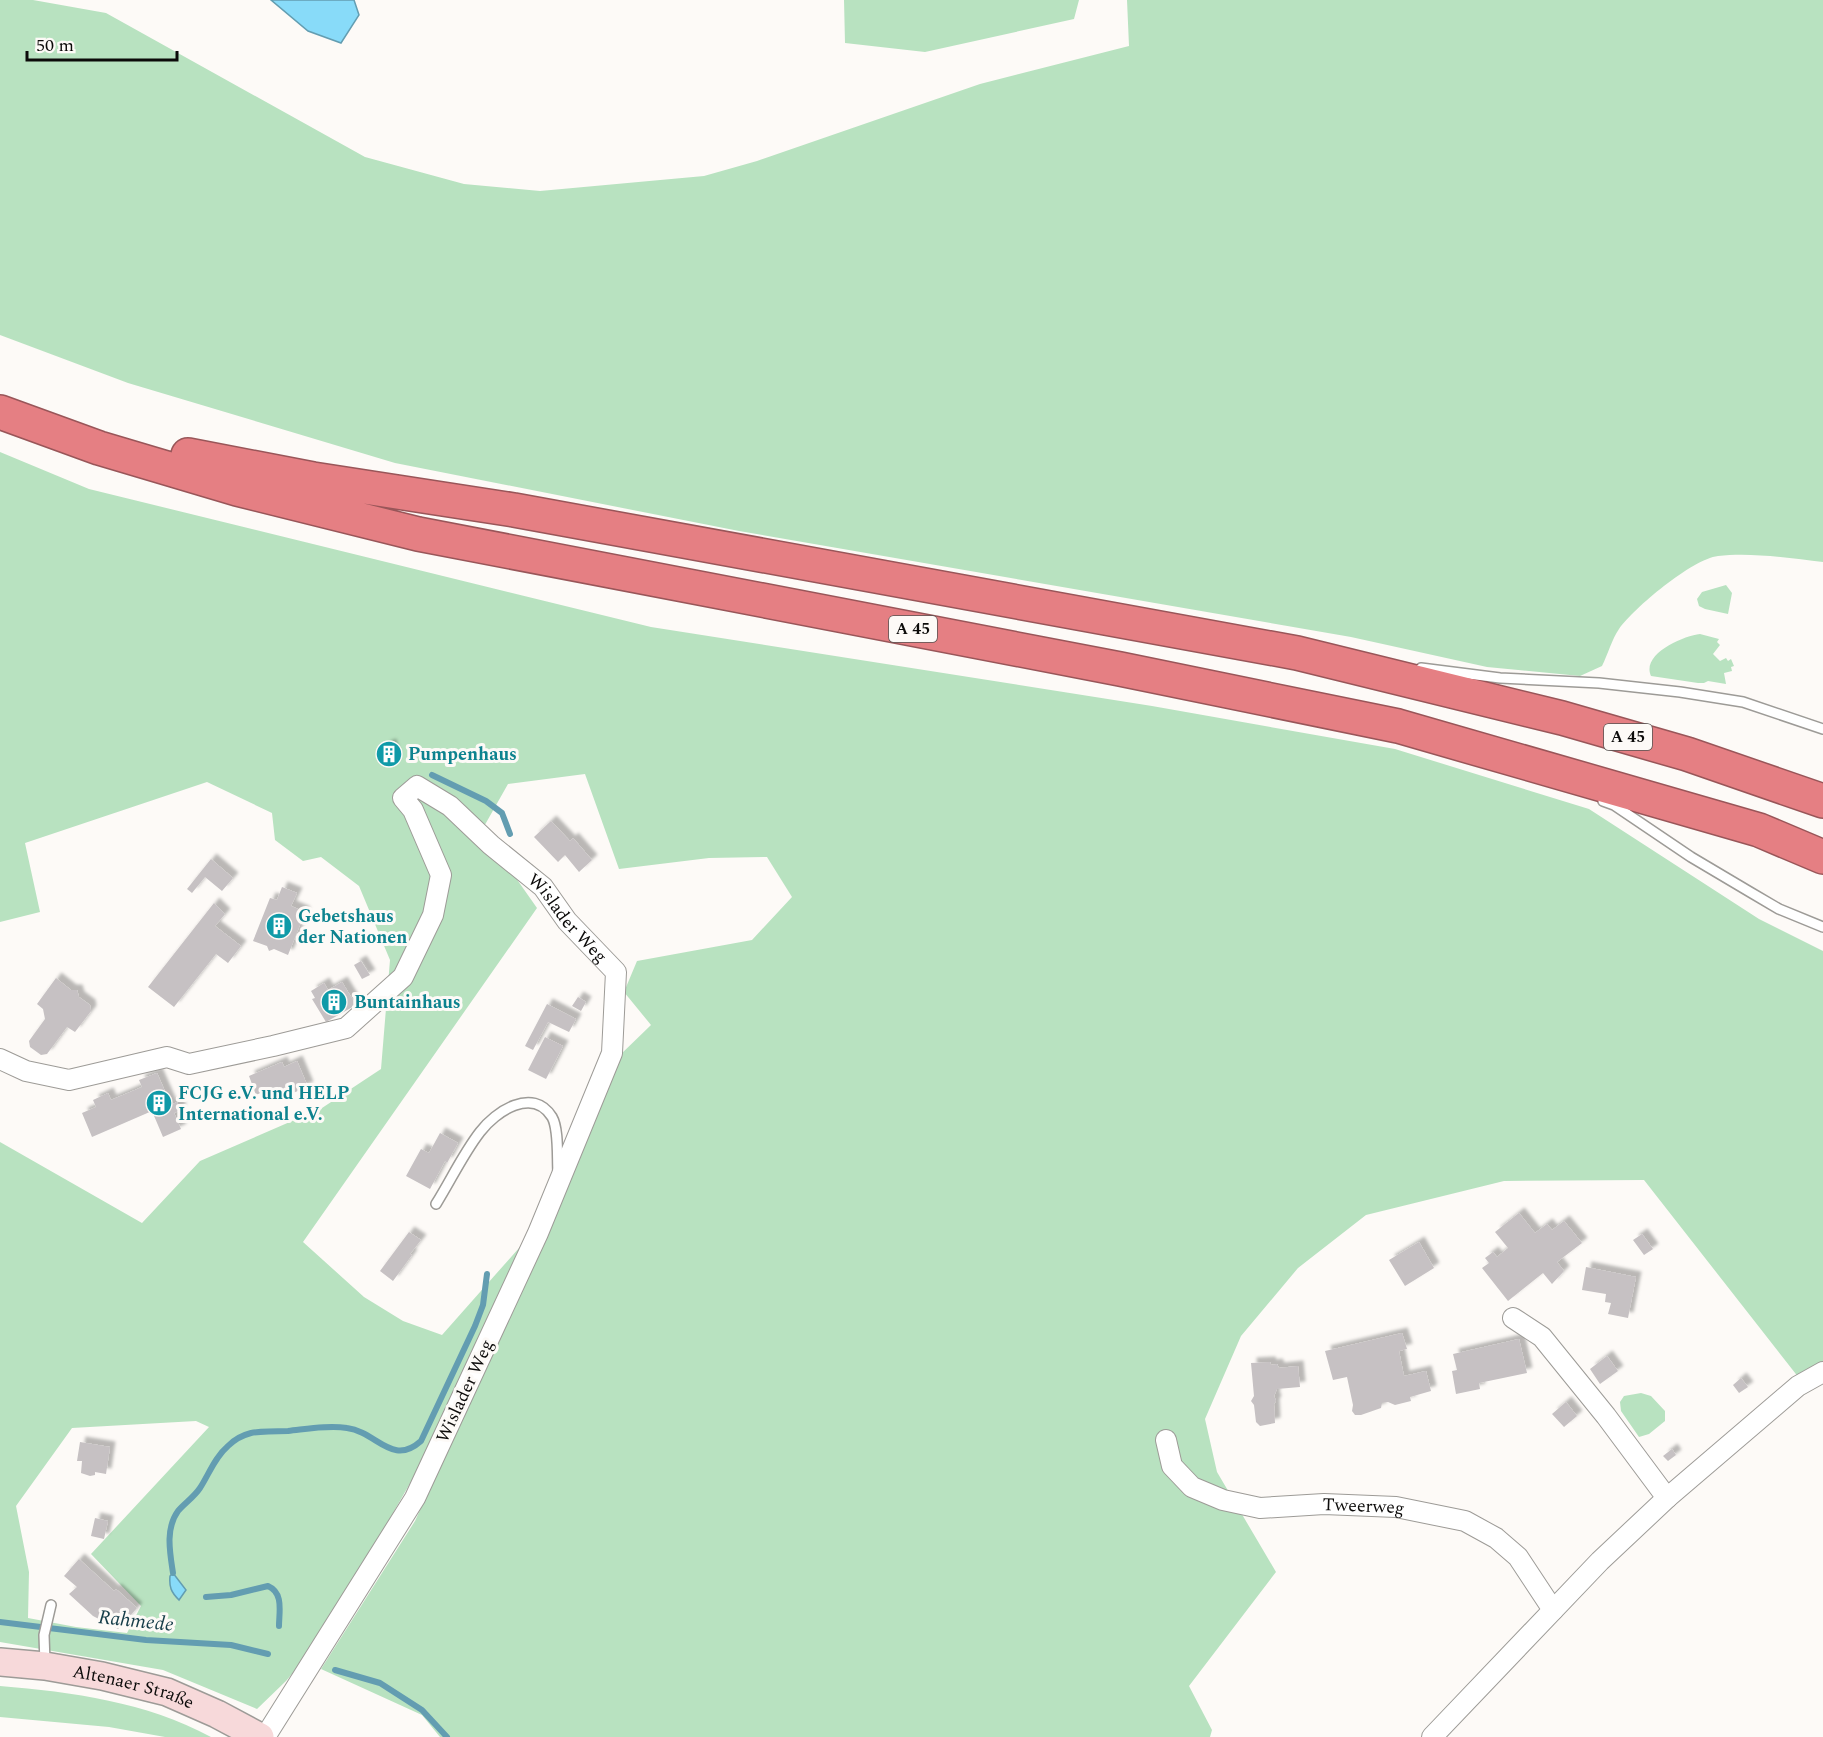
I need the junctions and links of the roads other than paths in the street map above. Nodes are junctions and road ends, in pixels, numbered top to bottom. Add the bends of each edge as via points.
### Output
1 (0, 397) edge
2 (0, 412) edge
3 (1297, 652) junction
4 (1376, 662) dead end
5 (1410, 666) dead end
6 (1398, 726) junction
7 (1823, 729) edge
8 (1551, 781) dead end
9 (1593, 797) dead end
10 (1823, 801) edge
11 (1823, 856) edge
12 (1823, 927) edge
13 (0, 1059) edge
14 (559, 1184) junction
15 (436, 1204) dead end
16 (1513, 1318) dead end
17 (1823, 1372) edge
18 (1166, 1440) dead end
19 (1667, 1498) junction
20 (51, 1605) dead end
21 (1553, 1610) junction
22 (0, 1662) edge
23 (45, 1666) junction
24 (260, 1737) edge
25 (266, 1737) edge
26 (1432, 1737) edge

1 - 3 highway, A 45 via 165,451
2 - 6 highway, A 45 via 99,448 237,489 418,534
3 - 4 lane
3 - 10 highway, A 45 via 1574,721 1687,754
5 - 7 lane via 1500,678 1680,692 1743,702
6 - 8 lane
6 - 11 highway, A 45 via 1759,830
9 - 12 lane via 1614,806 1779,909
13 - 14 street, Wislader Weg via 26,1071 69,1080 167,1057 189,1064 346,1028 403,977 433,915 441,875 413,810 403,798 417,786 450,806 543,886 567,921 616,972 612,1053
14 - 15 lane via 552,1118 541,1106 529,1102 498,1113 480,1131
14 - 25 street, Wislader Weg via 415,1498
16 - 19 street via 1542,1337
17 - 19 street via 1798,1386
18 - 21 street, Tweerweg via 1172,1466 1192,1487 1223,1500 1260,1508 1324,1504 1396,1507 1465,1521 1496,1538 1518,1557
19 - 21 street
20 - 23 lane via 44,1635
21 - 26 street
22 - 23 main road, Altenaer Straße
23 - 24 main road, Altenaer Straße via 167,1692

